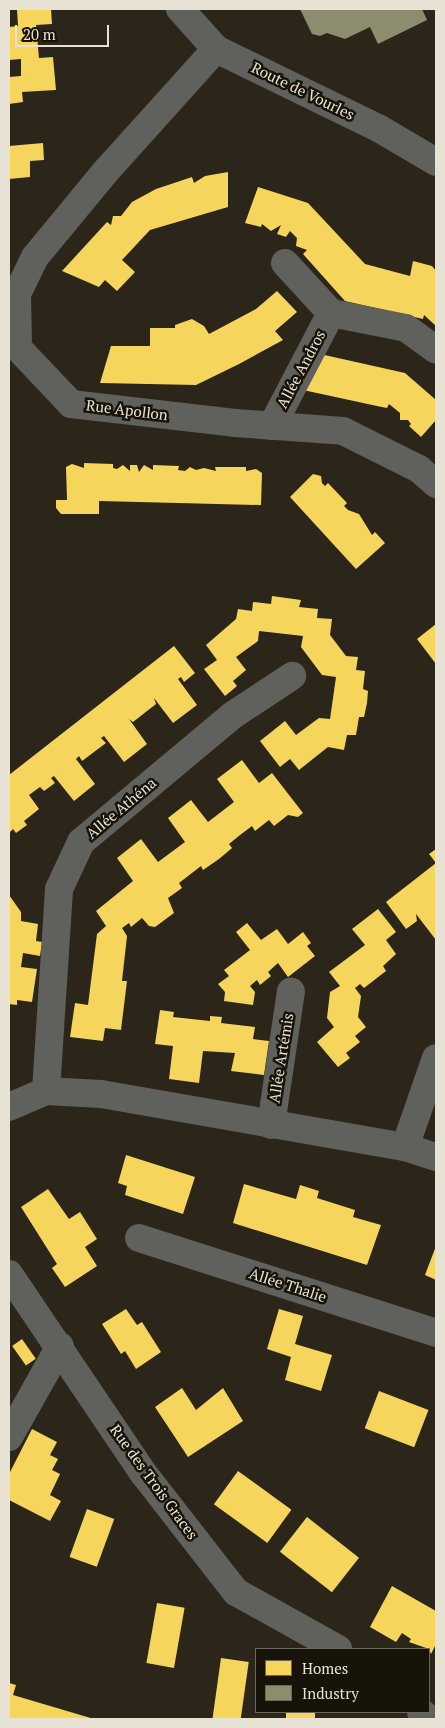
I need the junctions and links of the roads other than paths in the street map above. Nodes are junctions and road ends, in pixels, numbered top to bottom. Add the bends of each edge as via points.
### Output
1 (180, 9) edge
2 (216, 49) junction
3 (436, 162) edge
4 (285, 263) dead end
5 (13, 292) edge
6 (331, 313) junction
7 (436, 350) edge
8 (272, 426) junction
9 (436, 484) edge
10 (292, 676) dead end
11 (291, 991) dead end
12 (436, 1058) edge
13 (46, 1091) junction
14 (9, 1107) edge
15 (271, 1125) junction
16 (405, 1147) junction
17 (436, 1157) edge
18 (139, 1238) dead end
19 (9, 1274) edge
20 (436, 1333) edge
21 (60, 1346) junction
22 (9, 1437) edge
23 (336, 1648) edge

1 - 2 street, Route de Vourles
2 - 3 street, Route de Vourles via 380,129
2 - 5 street, Rue Apollon via 106,171 35,257
4 - 6 street, Allée Andros
5 - 8 street, Rue Apollon via 18,348 71,404
6 - 7 street, Allée Andros via 406,328
6 - 8 street, Allée Andros
8 - 9 street, Rue Apollon via 343,431 419,469
10 - 13 street, Allée Athéna via 233,715 81,842 59,889
11 - 15 street, Allée Artémis
12 - 16 street
13 - 14 street
13 - 15 street via 101,1094
15 - 16 street
16 - 17 street
18 - 20 street, Allée Thalie
19 - 21 street, Rue des Trois Graces
21 - 22 street
21 - 23 street, Rue des Trois Graces via 144,1474 236,1592

